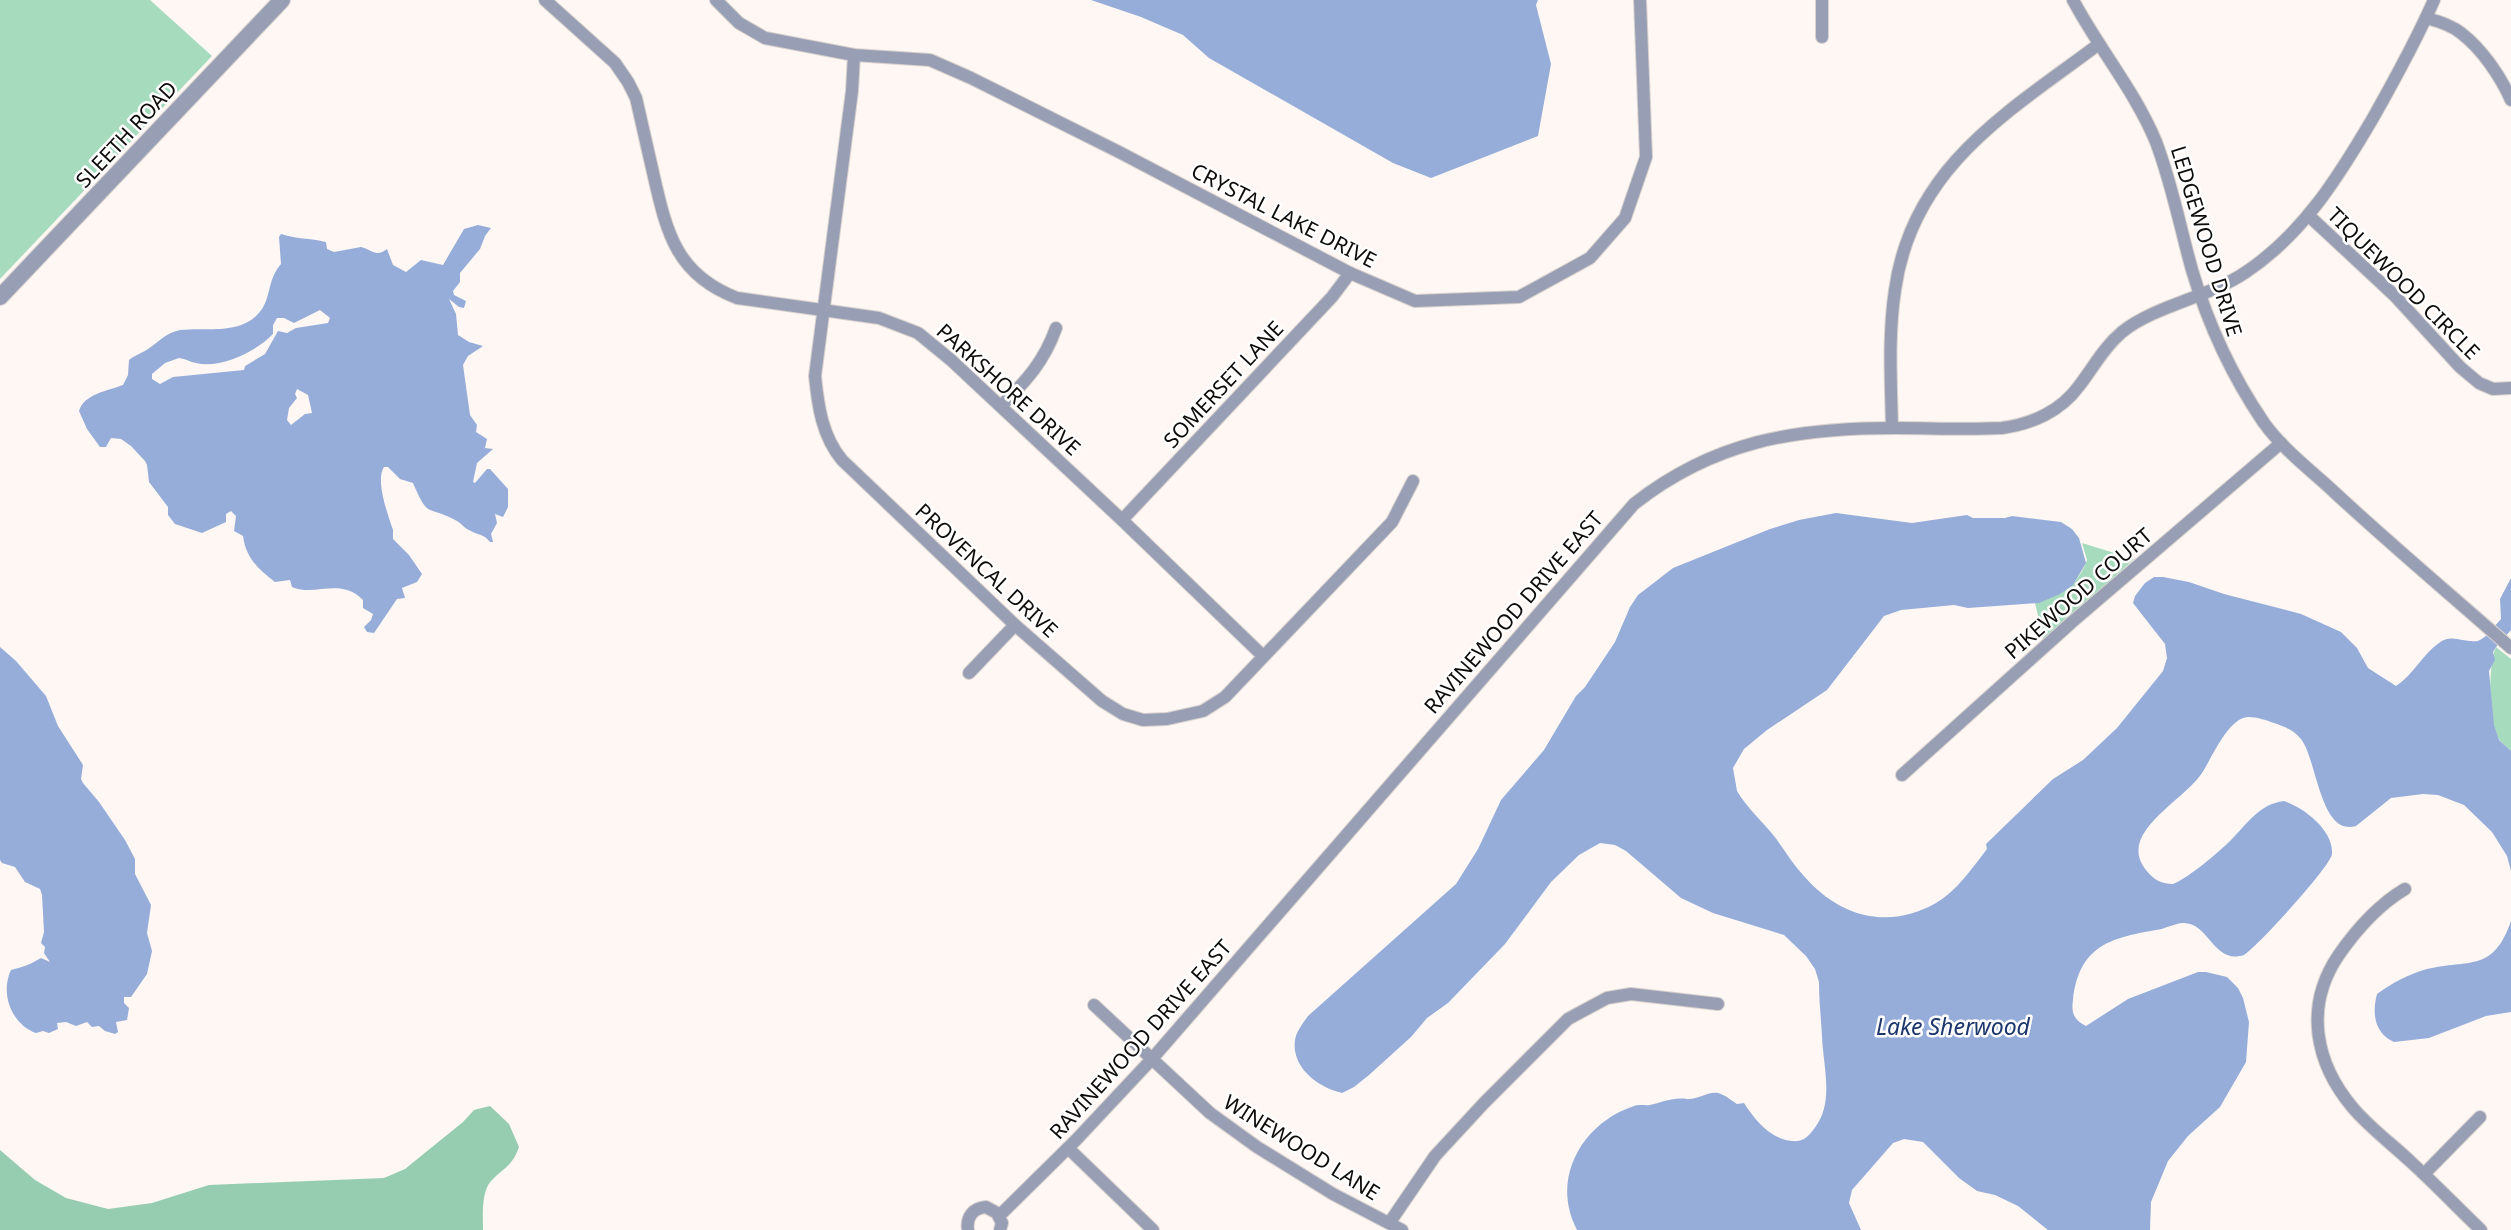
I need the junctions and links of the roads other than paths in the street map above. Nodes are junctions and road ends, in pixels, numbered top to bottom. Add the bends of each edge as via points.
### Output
1 (282, 0) edge
2 (545, 0) edge
3 (716, 0) edge
4 (1640, 0) edge
5 (1822, 0) edge
6 (2073, 0) edge
7 (2434, 0) edge
8 (2426, 18) junction
9 (1822, 37) dead end
10 (2099, 44) junction
11 (854, 55) junction
12 (2511, 100) edge
13 (2308, 215) junction
14 (1350, 274) junction
15 (2201, 296) junction
16 (0, 297) edge
17 (824, 309) junction
18 (1056, 328) dead end
19 (2511, 388) edge
20 (1001, 407) junction
21 (1892, 428) junction
22 (2281, 443) junction
23 (1413, 481) dead end
24 (1122, 520) junction
25 (1015, 625) junction
26 (2511, 648) edge
27 (1263, 656) junction
28 (968, 673) dead end
29 (1902, 775) dead end
30 (2405, 889) dead end
31 (1718, 1004) dead end
32 (1094, 1005) dead end
33 (1151, 1060) junction
34 (2480, 1117) dead end
35 (1068, 1148) junction
36 (2424, 1174) junction
37 (999, 1216) junction
38 (1390, 1222) junction
39 (968, 1230) edge
40 (1000, 1230) edge
41 (1153, 1230) edge
42 (1402, 1230) edge
43 (2482, 1230) edge

1 - 16 street, SLEETH ROAD
2 - 17 street, PARKSHORE DRIVE via 615,63 628,82 636,98 666,227 682,257 716,290 737,298
3 - 11 street, CRYSTAL LAKE DRIVE via 739,23 765,38
4 - 14 street, CRYSTAL LAKE DRIVE via 1646,157 1625,218 1590,258 1519,297 1415,301
5 - 9 street
6 - 10 street, LEDGEWOOD DRIVE
7 - 8 street, RAVINEWOOD DRIVE EAST
8 - 12 street via 2461,33
8 - 13 street, RAVINEWOOD DRIVE EAST via 2352,154
10 - 15 street, LEDGEWOOD DRIVE via 2134,96 2155,140
10 - 21 street via 1971,142 1920,211 1901,259 1895,290
11 - 14 street, CRYSTAL LAKE DRIVE via 930,60 1119,152
11 - 17 street, PROVENCAL DRIVE
13 - 15 street, RAVINEWOOD DRIVE EAST via 2253,267
13 - 19 street, TIQUEWOOD CIRCLE via 2394,295 2460,368 2493,389
14 - 24 street, SOMERSET LANE
15 - 21 street, RAVINEWOOD DRIVE EAST via 2130,327 2105,349 2066,401 2035,420 1995,429
15 - 22 street, LEDGEWOOD DRIVE via 2221,351
17 - 20 street, PARKSHORE DRIVE via 879,318 918,332
17 - 25 street, PROVENCAL DRIVE via 815,376 818,409 832,449
18 - 20 street via 1037,367
20 - 24 street, PARKSHORE DRIVE
21 - 33 street, RAVINEWOOD DRIVE EAST via 1773,438 1720,452 1659,484 1634,504
22 - 26 street, LEDGEWOOD DRIVE
22 - 29 street, PIKEWOOD COURT
23 - 27 street, PROVENCAL DRIVE via 1392,522
24 - 27 street, PARKSHORE DRIVE
25 - 27 street, PROVENCAL DRIVE via 1101,701 1123,715 1143,720 1203,711 1225,696
25 - 28 street
30 - 36 street via 2388,899 2344,948 2325,976 2316,1019 2326,1065 2348,1101
31 - 38 street via 1631,994 1606,998 1568,1018 1435,1156
32 - 33 street, WINEWOOD LANE
33 - 35 street, RAVINEWOOD DRIVE EAST
33 - 38 street, WINEWOOD LANE via 1210,1113 1257,1147 1333,1194
34 - 36 street
35 - 37 street, RAVINEWOOD DRIVE EAST
35 - 41 street
36 - 43 street
37 - 39 street via 992,1208 982,1207 969,1216
37 - 40 street
38 - 42 street, WINEWOOD LANE

